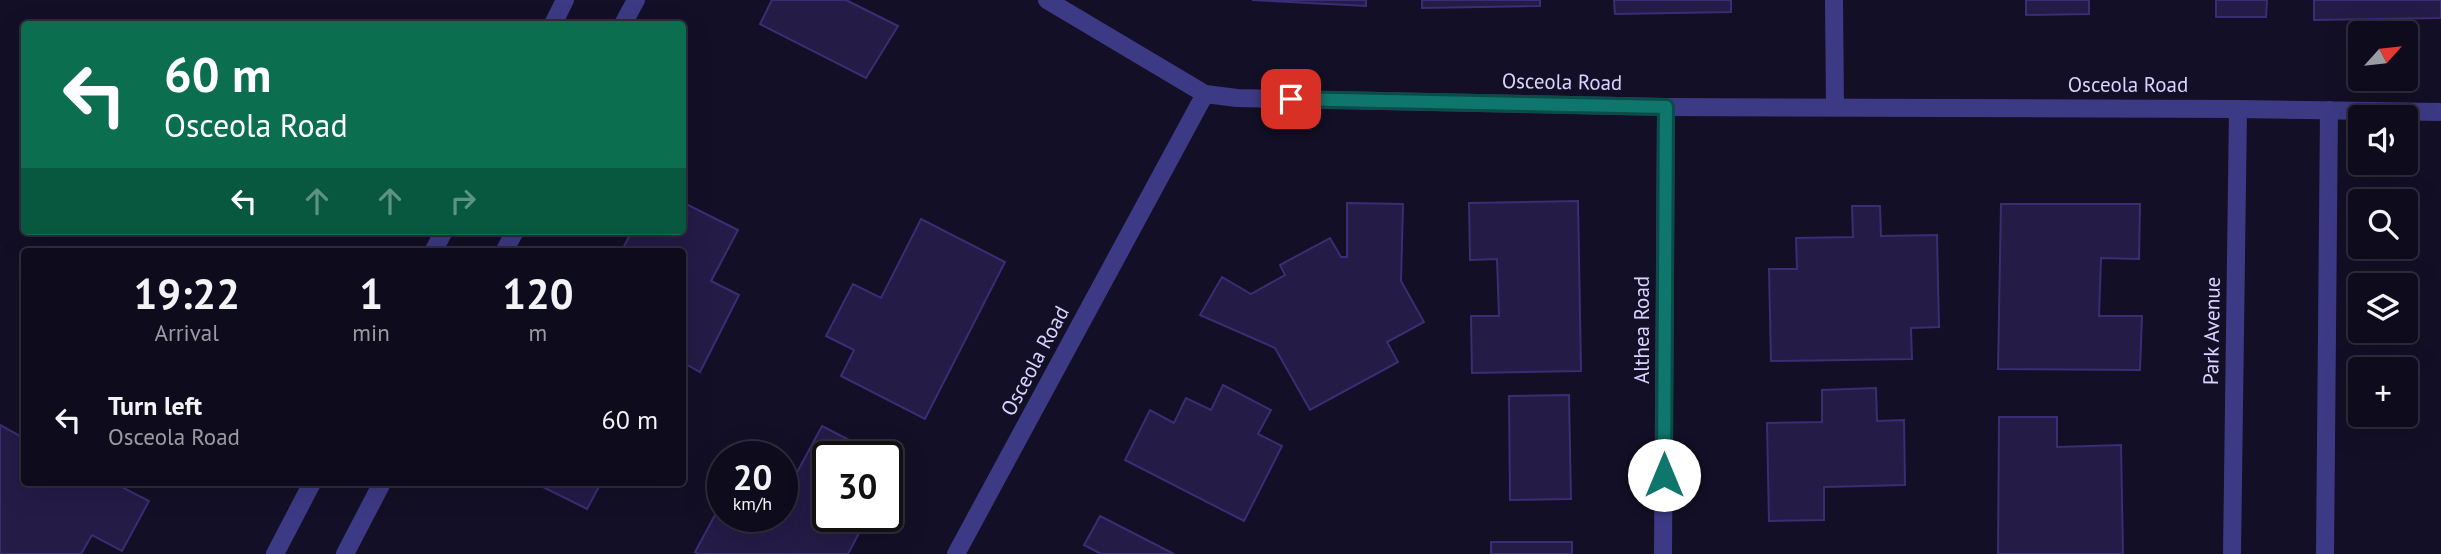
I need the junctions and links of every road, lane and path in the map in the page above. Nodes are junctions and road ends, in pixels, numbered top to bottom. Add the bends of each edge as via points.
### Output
1 (565, 0) edge
2 (636, 0) edge
3 (1046, 0) edge
4 (1835, 0) edge
5 (554, 21) edge
6 (625, 21) edge
7 (1205, 94) junction
8 (1835, 106) junction
9 (1666, 107) junction
10 (2238, 109) junction
11 (2329, 110) junction
12 (2441, 112) edge
13 (310, 486) edge
14 (380, 486) edge
15 (275, 554) edge
16 (345, 554) edge
17 (956, 554) edge
18 (1663, 554) edge
19 (2232, 554) edge
20 (2325, 554) edge

1 - 5 street
2 - 6 street
3 - 7 street
4 - 8 street
7 - 9 street, Osceola Road
7 - 17 street, Osceola Road
8 - 9 street, Osceola Road
8 - 10 street, Osceola Road
9 - 18 street, Althea Road
10 - 11 street, Osceola Road
10 - 19 street, Park Avenue
11 - 12 street, Osceola Road
11 - 20 street
13 - 15 street
14 - 16 street

